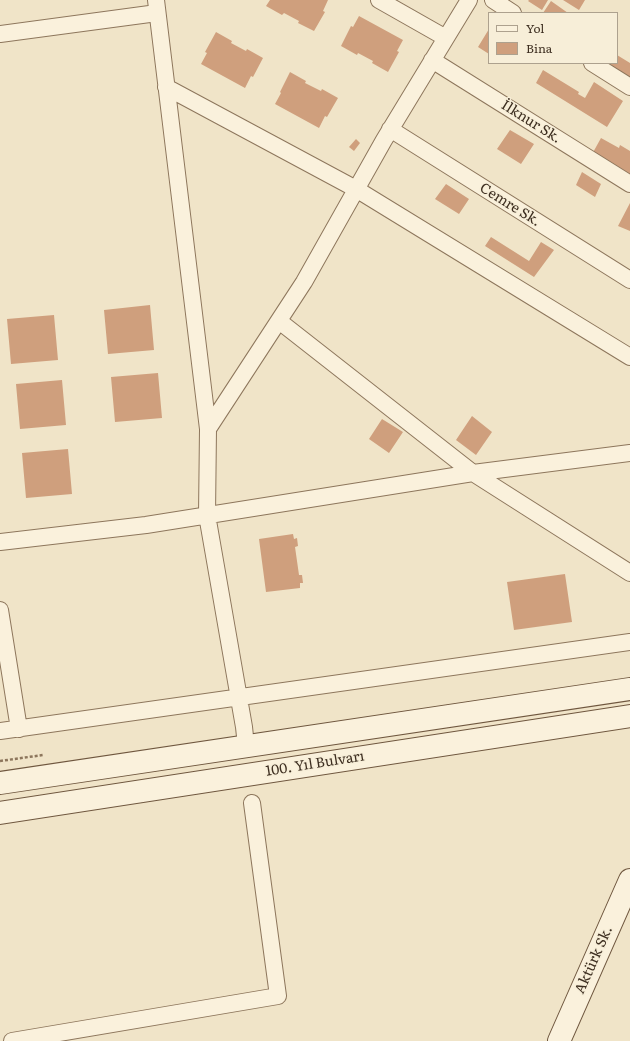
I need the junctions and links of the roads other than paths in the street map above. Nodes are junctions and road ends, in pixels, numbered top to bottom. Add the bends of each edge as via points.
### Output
1 (379, 0) edge
2 (469, 0) edge
3 (493, 0) edge
4 (157, 6) edge
5 (511, 12) edge
6 (0, 34) edge
7 (446, 38) junction
8 (432, 60) junction
9 (594, 64) edge
10 (166, 87) junction
11 (630, 87) edge
12 (390, 129) junction
13 (630, 184) edge
14 (356, 188) junction
15 (630, 280) edge
16 (279, 321) junction
17 (630, 358) edge
18 (208, 429) junction
19 (630, 453) edge
20 (473, 473) junction
21 (207, 515) junction
22 (0, 542) edge
23 (630, 573) edge
24 (0, 610) edge
25 (630, 642) edge
26 (630, 689) edge
27 (239, 697) junction
28 (630, 716) edge
29 (19, 729) junction
30 (0, 731) edge
31 (246, 746) junction
32 (0, 783) edge
33 (252, 803) dead end
34 (0, 813) edge
35 (630, 880) edge
36 (12, 1041) edge
37 (559, 1041) edge

1 - 7 street
2 - 7 street
3 - 5 street
4 - 6 street
4 - 10 street
7 - 8 street
8 - 12 street
8 - 13 street, İlknur Sk.
9 - 11 street
10 - 14 street
10 - 18 street
12 - 14 street
12 - 15 street, Cemre Sk.
14 - 16 street via 304,282
14 - 17 street
16 - 18 street
16 - 20 street
18 - 21 street
19 - 20 street
20 - 21 street
20 - 23 street
21 - 22 street via 146,525
21 - 27 street
24 - 29 street
25 - 27 street
26 - 31 main road, 100. Yıl Bulvarı
27 - 29 street
27 - 31 street
28 - 34 main road, 100. Yıl Bulvarı
29 - 30 street
31 - 32 main road, 100. Yıl Bulvarı
33 - 36 street via 278,996
35 - 37 main road, Aktürk Sk.

